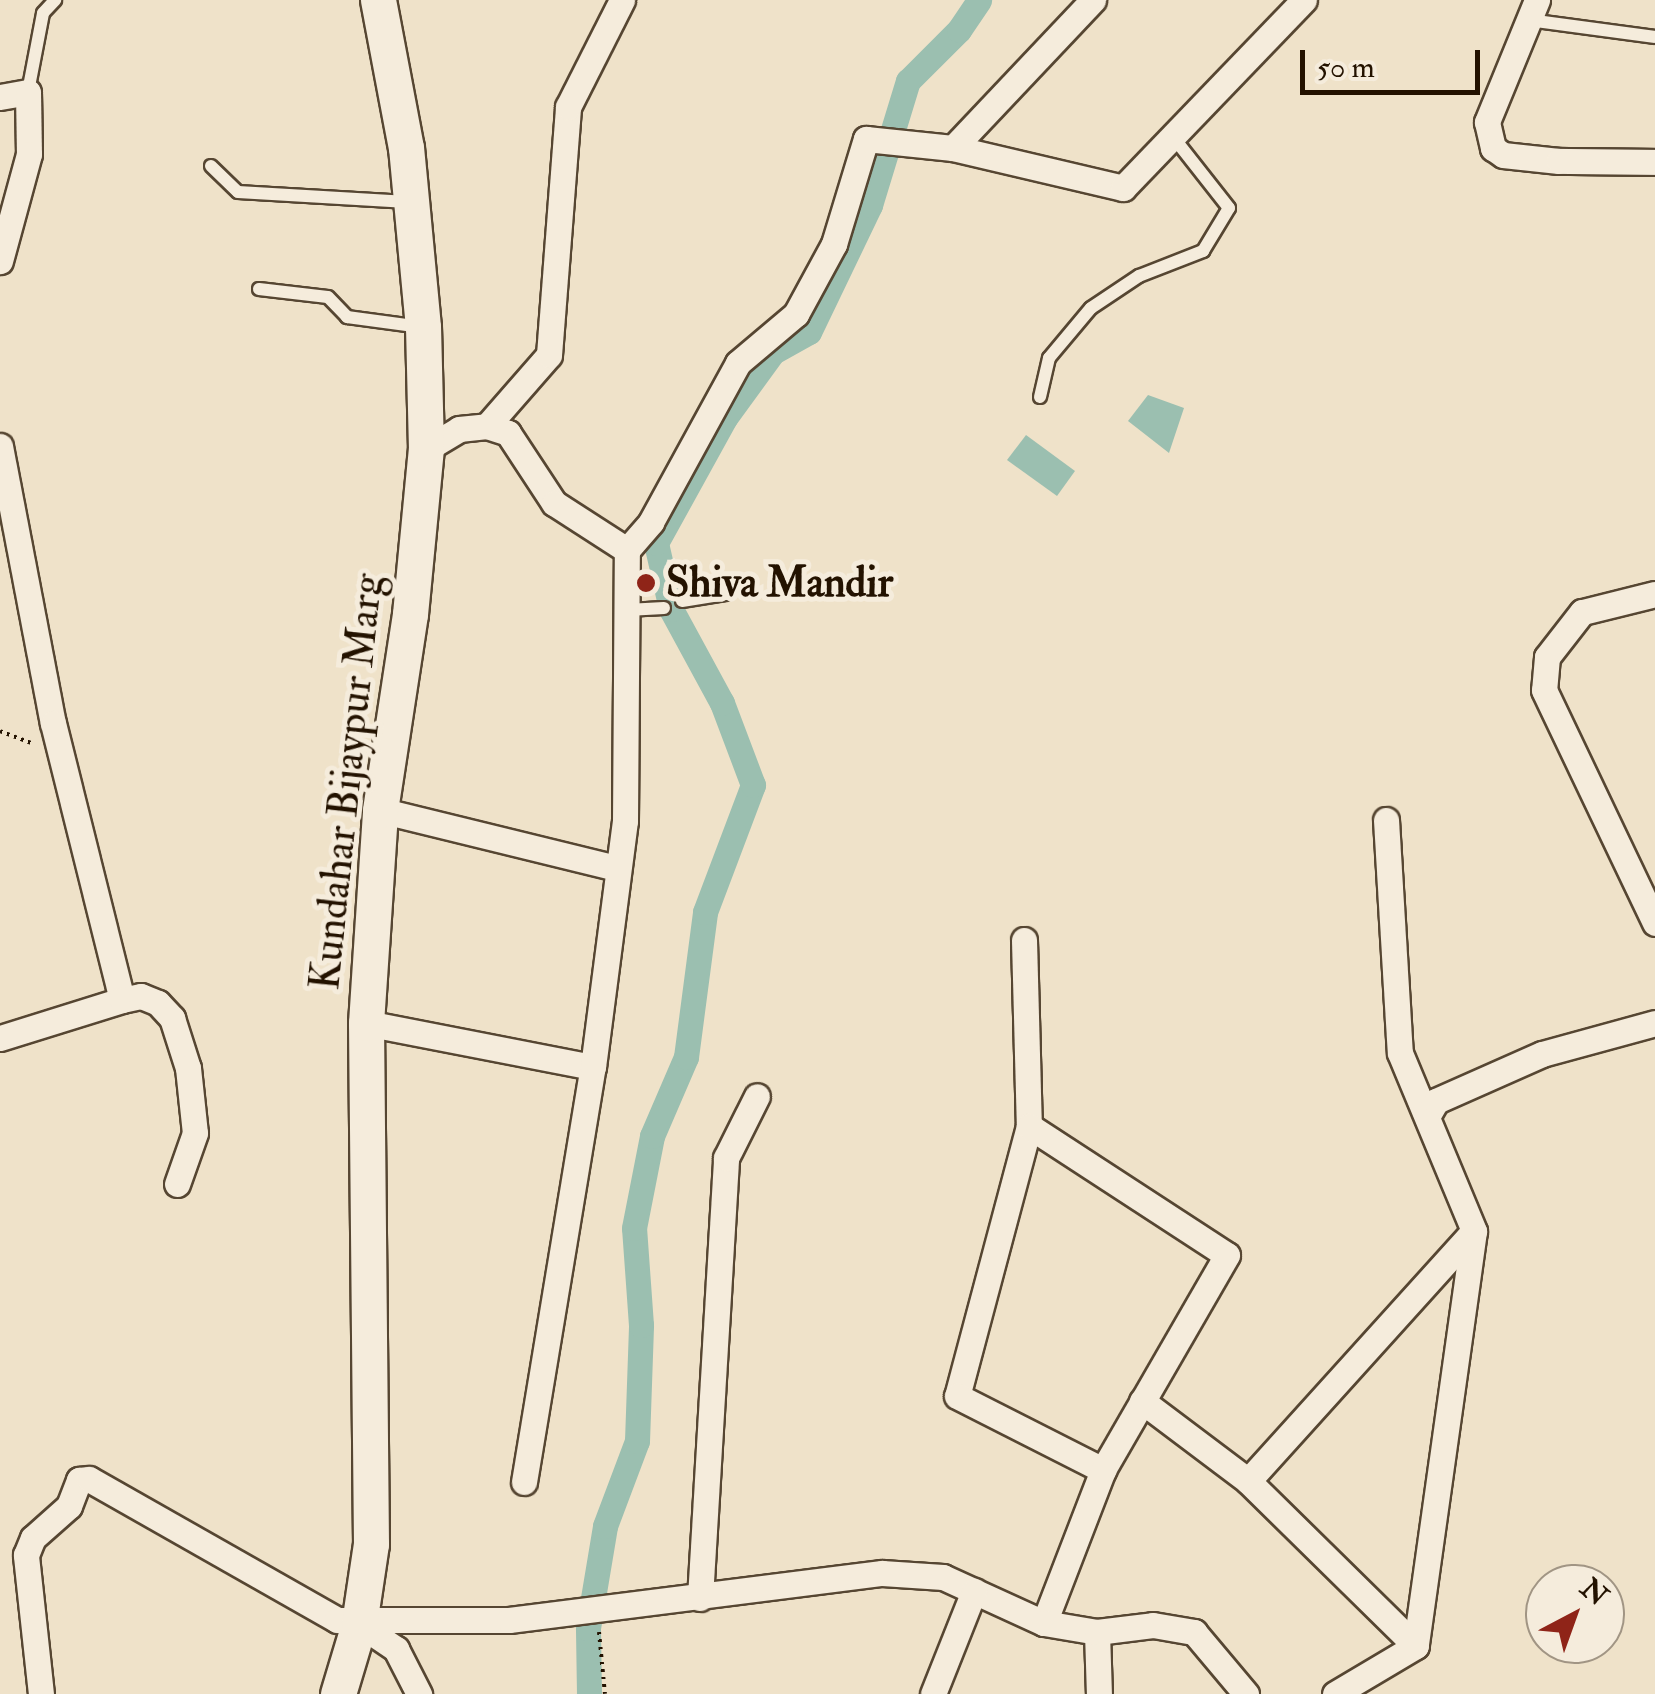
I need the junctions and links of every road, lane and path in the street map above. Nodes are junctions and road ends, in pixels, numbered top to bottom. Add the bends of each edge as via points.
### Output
1 (56, 0) edge
2 (378, 0) edge
3 (622, 0) edge
4 (1093, 0) edge
5 (1304, 0) edge
6 (1533, 10) edge
7 (1655, 37) edge
8 (28, 92) junction
9 (0, 97) edge
10 (1174, 138) junction
11 (952, 148) junction
12 (1655, 162) edge
13 (210, 166) dead end
14 (411, 202) junction
15 (0, 261) edge
16 (259, 289) dead end
17 (423, 327) junction
18 (1040, 397) dead end
19 (487, 426) junction
20 (0, 446) edge
21 (426, 449) junction
22 (627, 550) junction
23 (725, 594) dead end
24 (1655, 594) edge
25 (682, 602) dead end
26 (664, 608) dead end
27 (626, 610) junction
28 (0, 731) edge
29 (58, 746) junction
30 (380, 810) junction
31 (1386, 820) dead end
32 (617, 868) junction
33 (1655, 923) edge
34 (1024, 940) dead end
35 (122, 1000) junction
36 (366, 1023) junction
37 (1655, 1023) edge
38 (0, 1038) edge
39 (593, 1067) junction
40 (757, 1096) dead end
41 (1428, 1115) junction
42 (1029, 1126) junction
43 (176, 1184) dead end
44 (1474, 1231) junction
45 (1142, 1401) junction
46 (1102, 1470) junction
47 (1248, 1481) junction
48 (524, 1482) dead end
49 (974, 1590) junction
50 (700, 1598) junction
51 (603, 1612) junction
52 (1044, 1622) junction
53 (359, 1624) junction
54 (1098, 1632) junction
55 (1416, 1646) junction
56 (41, 1694) edge
57 (338, 1694) edge
58 (420, 1694) edge
59 (606, 1694) edge
60 (933, 1694) edge
61 (1099, 1694) edge
62 (1246, 1694) edge
63 (1335, 1694) edge

1 - 8 lane via 43,13
2 - 14 main road, Kundahar Bijaypur Marg
3 - 19 street via 568,107 549,355
4 - 11 street
5 - 10 street
6 - 7 lane
6 - 12 street via 1487,122 1493,148 1559,161
8 - 9 street
8 - 15 street via 29,154
10 - 11 street via 1122,188
10 - 18 lane via 1229,208 1203,252 1139,276 1090,308 1050,358
11 - 22 street via 882,137 862,146 834,244 796,314 738,363 651,522
13 - 14 lane via 238,192
14 - 17 main road, Kundahar Bijaypur Marg
16 - 17 lane via 328,297 348,317
17 - 21 main road, Kundahar Bijaypur Marg
19 - 21 street via 459,429
19 - 22 street via 508,433 566,513
20 - 29 street
21 - 30 main road, Kundahar Bijaypur Marg
22 - 27 street
23 - 25 lane
24 - 33 street via 1582,612 1547,657 1544,690 1579,776
26 - 27 lane
27 - 32 street via 625,820
28 - 29 path via 25,743
29 - 35 street
30 - 32 street
30 - 36 main road, Kundahar Bijaypur Marg
31 - 41 street via 1400,1053
32 - 39 street
34 - 42 street
35 - 38 street
35 - 43 street via 142,996 158,1002 172,1018 188,1068 195,1132
36 - 39 street
36 - 53 main road, Kundahar Bijaypur Marg via 374,1393 370,1544
37 - 41 street via 1542,1054 1436,1102
39 - 48 street
40 - 50 street via 726,1158
41 - 44 street
42 - 45 street via 1227,1255
42 - 46 street via 957,1396
44 - 47 street
44 - 55 street
45 - 46 street
45 - 47 street
46 - 52 street
47 - 55 street
49 - 50 street via 943,1577 882,1574
49 - 52 street
49 - 60 street
50 - 51 street
51 - 53 street
51 - 59 path
52 - 54 street
53 - 56 street via 337,1620 128,1496 80,1480 69,1506 33,1538 26,1554
53 - 57 main road, Kundahar Bijaypur Marg
53 - 58 street via 396,1649
54 - 61 street
54 - 62 street via 1153,1625 1194,1632
55 - 63 street

